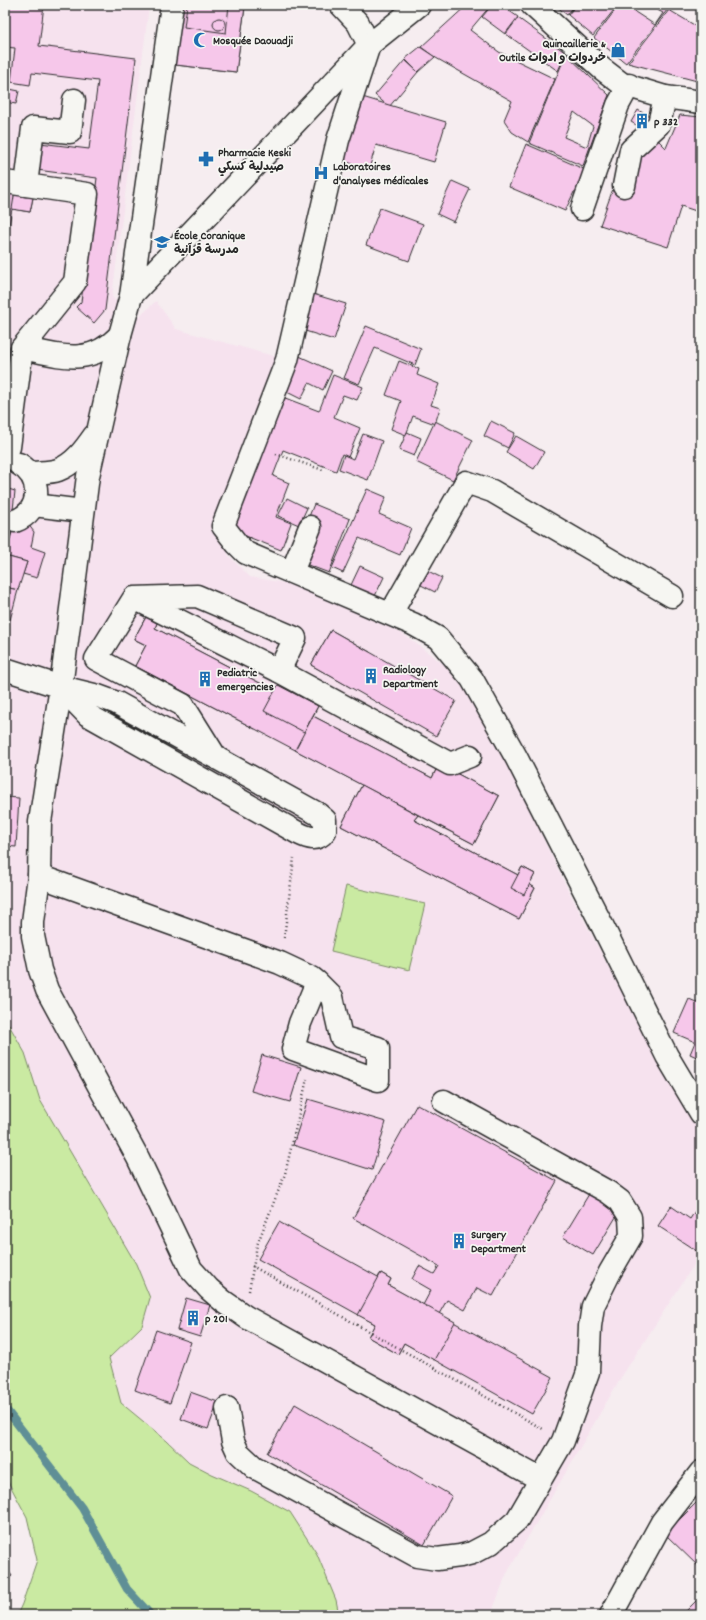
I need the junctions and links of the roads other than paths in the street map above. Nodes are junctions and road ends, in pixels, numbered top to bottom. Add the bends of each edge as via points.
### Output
1 (172, 5) edge
2 (341, 5) edge
3 (419, 5) edge
4 (532, 5) edge
5 (369, 44) junction
6 (629, 85) junction
7 (665, 96) junction
8 (74, 100) dead end
9 (701, 102) edge
10 (5, 182) edge
11 (26, 185) junction
12 (624, 186) dead end
13 (582, 209) dead end
14 (131, 296) junction
15 (120, 335) junction
16 (22, 348) junction
17 (101, 416) junction
18 (5, 458) edge
19 (5, 462) edge
20 (30, 472) junction
21 (34, 505) junction
22 (83, 511) junction
23 (15, 521) dead end
24 (310, 527) dead end
25 (292, 572) junction
26 (672, 596) dead end
27 (134, 598) junction
28 (391, 613) junction
29 (5, 669) edge
30 (279, 671) junction
31 (61, 687) junction
32 (470, 756) dead end
33 (216, 757) junction
34 (39, 876) junction
35 (316, 982) junction
36 (444, 1102) dead end
37 (701, 1113) edge
38 (227, 1408) dead end
39 (701, 1472) edge
40 (540, 1479) junction
41 (611, 1615) edge

1 - 14 street
2 - 5 street via 358,23
3 - 5 street
4 - 6 street via 601,68 622,84
5 - 14 street
5 - 25 street via 338,140 287,360 223,526 246,553
6 - 7 street
6 - 13 street via 618,104
7 - 9 street
7 - 12 street via 659,124 631,150
8 - 11 street via 70,132 33,128
10 - 11 street
11 - 16 street via 87,194 75,282
14 - 15 street
15 - 16 street via 102,350 80,357
15 - 17 street
16 - 18 street via 9,447
17 - 20 street via 94,436 74,459 57,470
17 - 22 street
19 - 20 street via 18,464
20 - 21 street via 36,485
21 - 22 street
21 - 23 street via 26,515
22 - 31 street
24 - 25 street
25 - 28 street
26 - 28 street via 492,491 466,482
27 - 30 street
27 - 30 street via 198,596 295,638
27 - 33 street via 96,659 183,705
28 - 37 street via 438,638 472,679 516,757 667,1056
29 - 31 street
30 - 32 street via 450,764
31 - 33 street via 117,703
31 - 33 street via 88,715 298,833 310,839 318,837 324,831 324,820 318,814
31 - 34 street via 40,822
34 - 35 street via 280,962
34 - 40 street via 33,936 47,990 138,1158 191,1269 213,1293 246,1317
35 - 35 street via 332,997 341,1037 378,1048 378,1080 292,1049
36 - 40 street via 608,1192 620,1201 630,1216 632,1236 593,1306 588,1372 563,1441
38 - 40 street via 233,1441 238,1452 254,1467 417,1556 437,1559 460,1556 491,1543 517,1520
39 - 41 street via 662,1522

